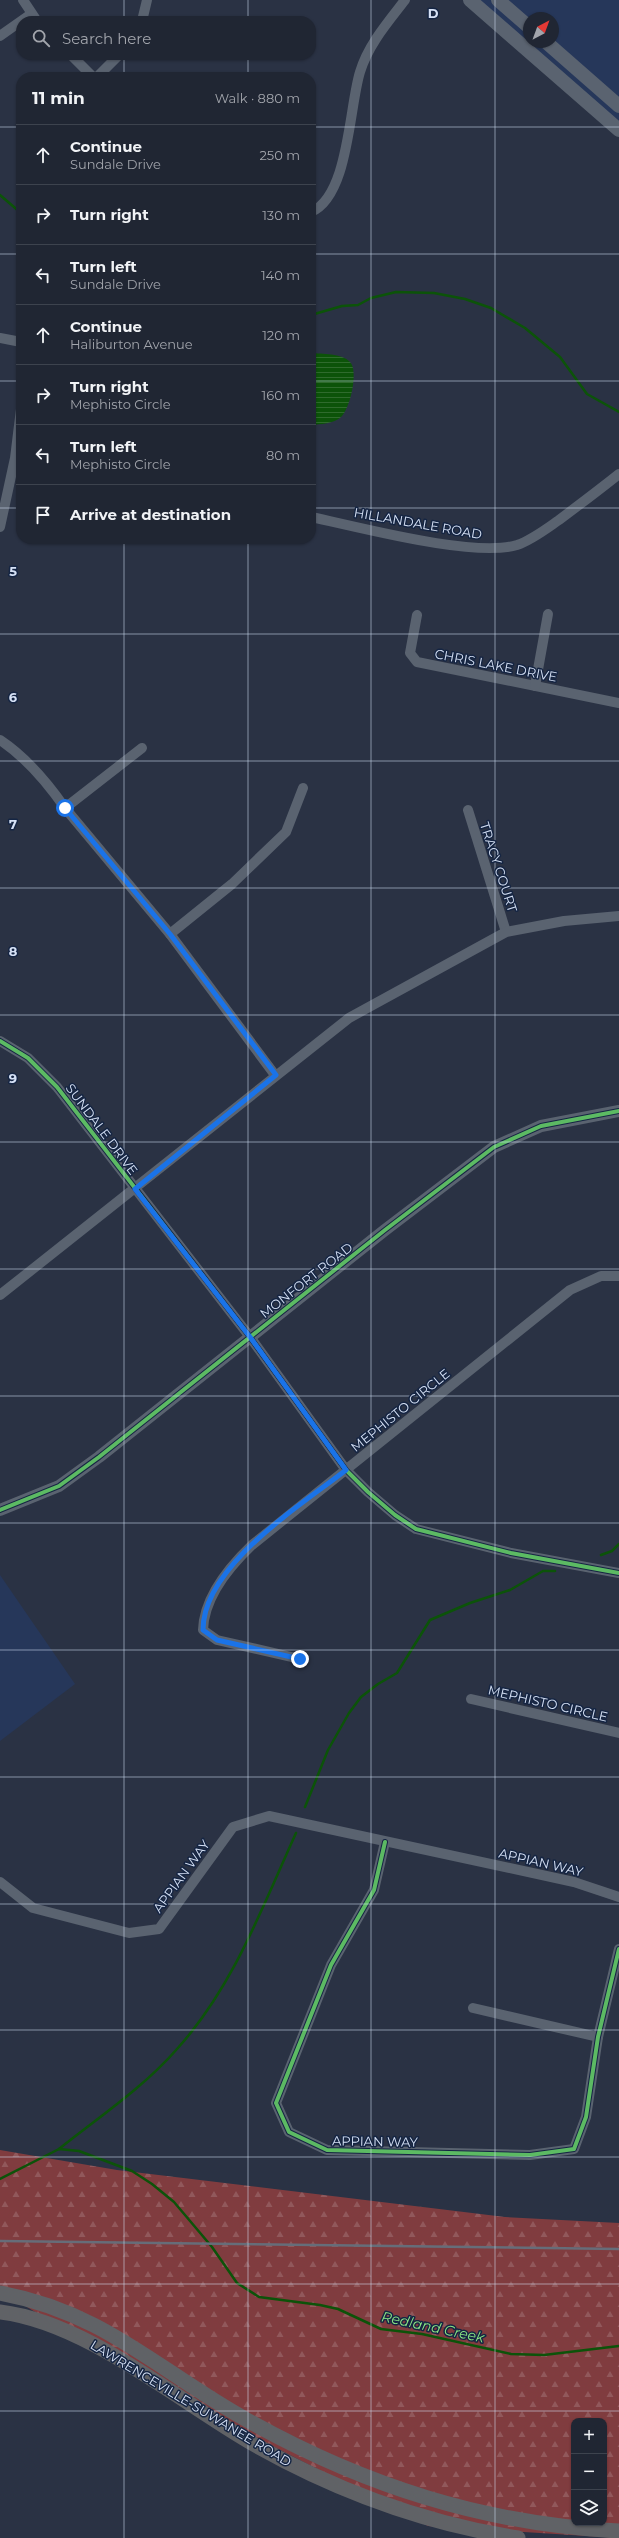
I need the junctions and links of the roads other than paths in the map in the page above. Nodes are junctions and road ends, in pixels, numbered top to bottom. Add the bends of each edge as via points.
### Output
1 (23, 0) edge
2 (147, 0) edge
3 (405, 0) edge
4 (470, 0) edge
5 (498, 0) edge
6 (33, 16) edge
7 (143, 16) edge
8 (523, 22) edge
9 (16, 27) edge
10 (0, 36) edge
11 (553, 48) edge
12 (76, 60) edge
13 (114, 60) edge
14 (88, 72) edge
15 (102, 72) edge
16 (619, 106) edge
17 (619, 130) edge
18 (316, 210) edge
19 (0, 338) edge
20 (16, 341) edge
21 (16, 467) edge
22 (619, 474) edge
23 (316, 518) edge
24 (0, 527) edge
25 (548, 614) dead end
26 (417, 615) dead end
27 (534, 686) junction
28 (619, 703) edge
29 (0, 740) edge
30 (142, 748) dead end
31 (303, 788) dead end
32 (65, 808) junction
33 (468, 810) dead end
34 (619, 916) edge
35 (506, 932) junction
36 (170, 934) junction
37 (0, 1041) edge
38 (276, 1075) junction
39 (619, 1111) edge
40 (135, 1189) junction
41 (619, 1276) edge
42 (0, 1295) edge
43 (250, 1337) junction
44 (346, 1470) junction
45 (0, 1510) edge
46 (619, 1573) edge
47 (300, 1659) dead end
48 (472, 1699) dead end
49 (619, 1733) edge
50 (386, 1842) junction
51 (0, 1882) edge
52 (619, 1897) edge
53 (619, 1949) edge
54 (473, 2008) dead end
55 (598, 2037) junction
56 (0, 2293) edge
57 (0, 2312) edge
58 (182, 2378) junction
59 (173, 2394) junction
60 (424, 2499) junction
61 (419, 2516) junction
62 (619, 2531) edge
63 (518, 2538) edge

1 - 6 street
2 - 7 street
3 - 18 street via 371,46 363,65 341,168 331,192
4 - 17 main road
5 - 8 main road
9 - 10 street
11 - 16 main road
12 - 14 street
13 - 15 street
19 - 20 street
21 - 24 street
22 - 23 street, HILLANDALE ROAD via 575,510 539,534 519,545 500,549 447,544
25 - 27 street
26 - 27 street, CHRIS LAKE DRIVE via 410,653 417,662
27 - 28 street, CHRIS LAKE DRIVE
29 - 32 street via 28,763
30 - 32 street
31 - 36 street via 286,832 232,884
32 - 36 street
33 - 35 street, TRACY COURT
34 - 35 street via 564,921
35 - 38 street via 348,1018
36 - 38 street
37 - 40 street, SUNDALE DRIVE via 28,1058 57,1087
38 - 40 street
39 - 43 street, MONFORT ROAD via 541,1126 494,1147
40 - 42 street
40 - 43 street, SUNDALE DRIVE
41 - 44 street, MEPHISTO CIRCLE via 601,1276 570,1290
43 - 44 street, SUNDALE DRIVE
43 - 45 street, MONFORT ROAD via 59,1486
44 - 46 street, SUNDALE DRIVE via 395,1515 416,1529 511,1553
44 - 47 street, MEPHISTO CIRCLE via 234,1562 212,1595 203,1622 203,1630 217,1640
48 - 49 street, MEPHISTO CIRCLE
50 - 51 street, APPIAN WAY via 269,1816 233,1827 159,1929 129,1933 33,1908
50 - 52 street, APPIAN WAY via 574,1882
50 - 55 street, APPIAN WAY via 374,1890 331,1965 276,2103 289,2132 327,2150 530,2155 574,2148 586,2117
53 - 55 street, APPIAN WAY
54 - 55 street
56 - 58 main road, LAWRENCEVILLE-SUWANEE ROAD via 46,2304 81,2317 118,2337
57 - 59 main road, LAWRENCEVILLE-SUWANEE ROAD via 48,2323 96,2345
58 - 59 main road
58 - 60 main road, LAWRENCEVILLE-SUWANEE ROAD via 246,2420 330,2463
59 - 61 main road, LAWRENCEVILLE-SUWANEE ROAD via 250,2442 301,2468
60 - 61 main road
60 - 62 main road, LAWRENCEVILLE-SUWANEE ROAD via 522,2522
61 - 63 main road, LAWRENCEVILLE-SUWANEE ROAD via 483,2533

